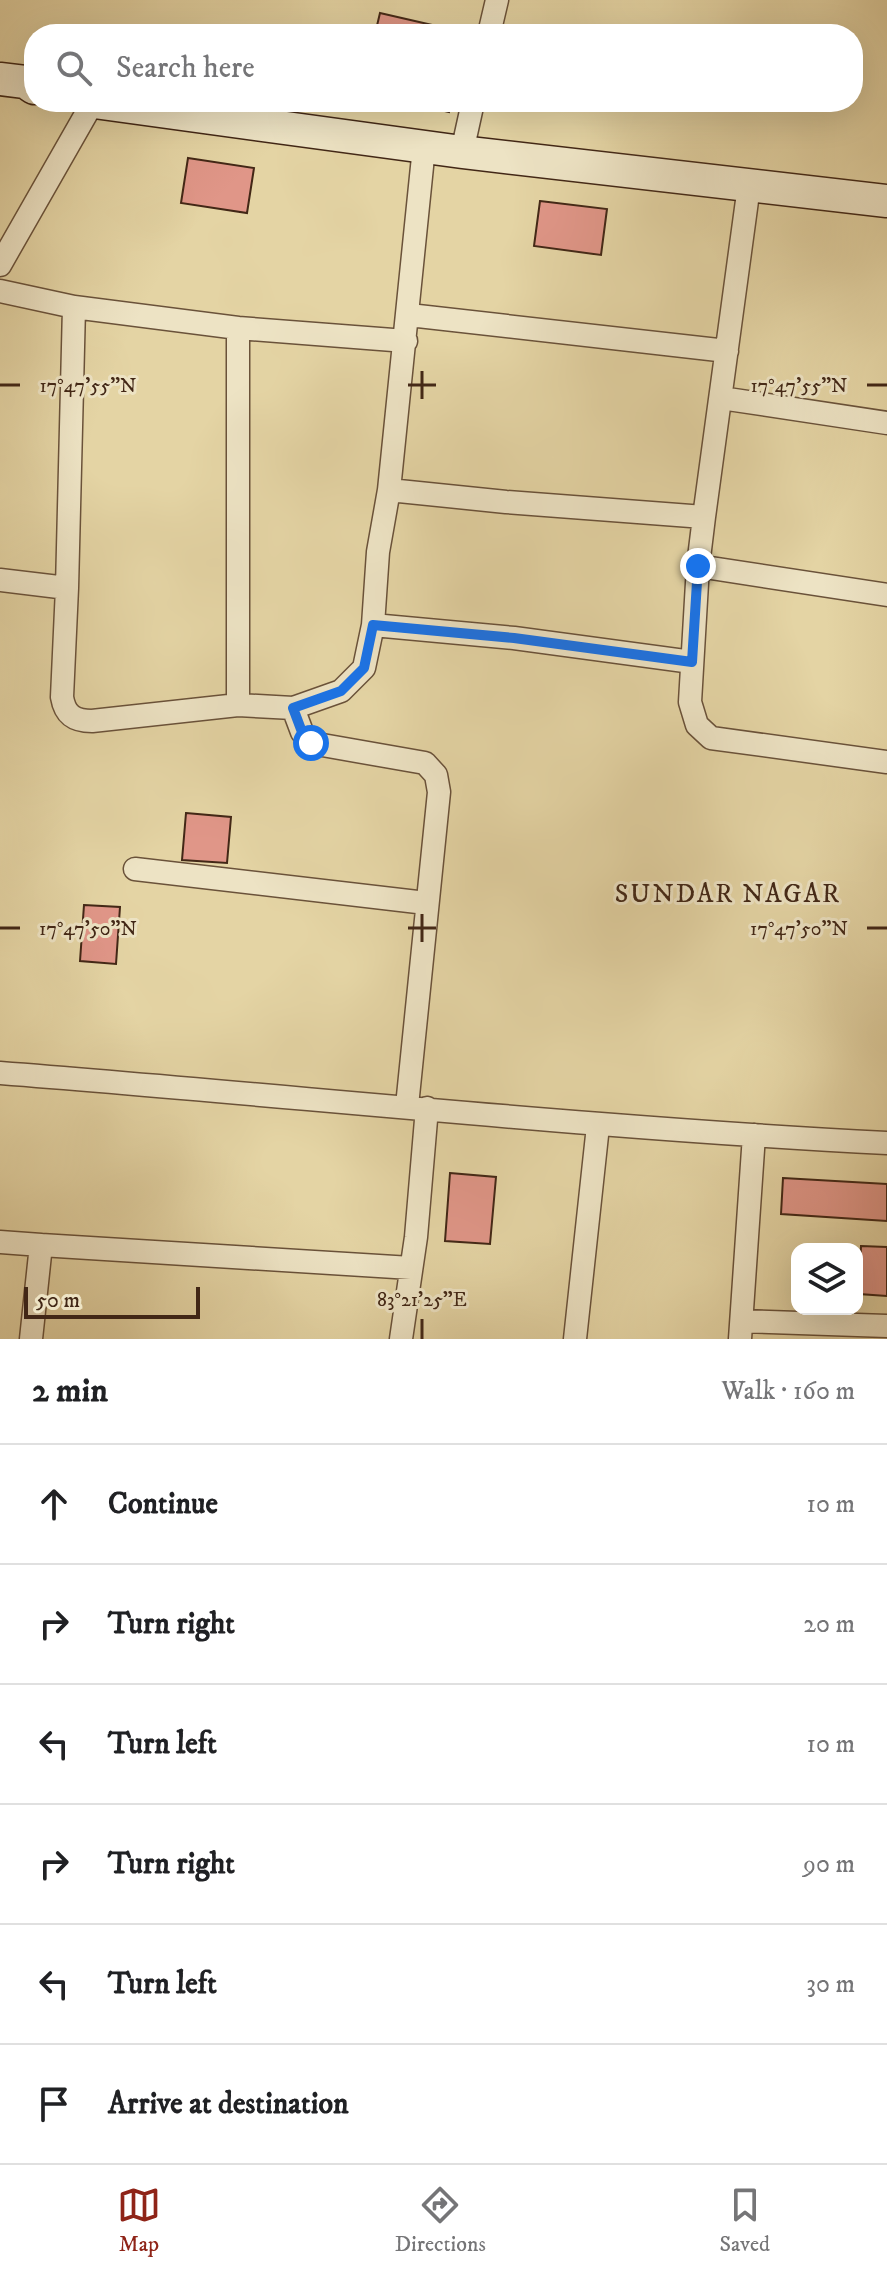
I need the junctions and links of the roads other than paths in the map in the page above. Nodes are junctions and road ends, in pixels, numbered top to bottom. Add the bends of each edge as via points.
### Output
1 (497, 0) edge
2 (491, 24) edge
3 (0, 79) edge
4 (24, 82) edge
5 (0, 100) edge
6 (24, 102) edge
7 (88, 112) edge
8 (167, 112) edge
9 (471, 112) edge
10 (424, 147) junction
11 (462, 152) junction
12 (749, 186) junction
13 (887, 201) edge
14 (0, 265) edge
15 (0, 291) edge
16 (74, 307) junction
17 (409, 315) junction
18 (238, 328) junction
19 (406, 341) junction
20 (727, 351) junction
21 (721, 398) junction
22 (887, 423) edge
23 (389, 490) junction
24 (704, 517) junction
25 (698, 566) junction
26 (0, 580) edge
27 (67, 588) junction
28 (887, 595) edge
29 (373, 625) junction
30 (692, 662) junction
31 (238, 705) junction
32 (293, 708) junction
33 (887, 762) edge
34 (135, 869) dead end
35 (426, 903) junction
36 (0, 1073) edge
37 (417, 1107) junction
38 (598, 1126) junction
39 (754, 1135) junction
40 (887, 1143) edge
41 (0, 1242) edge
42 (41, 1245) junction
43 (411, 1268) junction
44 (887, 1326) edge
45 (741, 1330) edge
46 (31, 1339) edge
47 (401, 1339) edge
48 (575, 1339) edge

1 - 2 street
3 - 4 street
5 - 6 street
7 - 14 street
8 - 10 street
9 - 11 street
10 - 11 street
10 - 17 street
11 - 12 street
12 - 13 street
12 - 20 street
15 - 16 street
16 - 18 street
16 - 27 street
17 - 19 street
17 - 20 street
18 - 19 street
18 - 31 street
19 - 23 street
20 - 21 street
21 - 22 street
21 - 24 street
23 - 24 street
23 - 29 street
24 - 25 street
25 - 28 street
25 - 30 street
26 - 27 street
27 - 31 street via 62,697 70,717 92,721
29 - 30 street
29 - 32 street via 364,668 341,691
30 - 33 street via 690,702 697,725 711,738
31 - 32 street
32 - 35 street via 311,743 425,763 436,775 439,792
34 - 35 street
35 - 37 street
36 - 37 street
37 - 38 street
37 - 43 street
38 - 39 street
38 - 48 street
39 - 40 street
39 - 45 street
41 - 42 street
42 - 43 street
42 - 46 street
43 - 47 street
44 - 45 street

